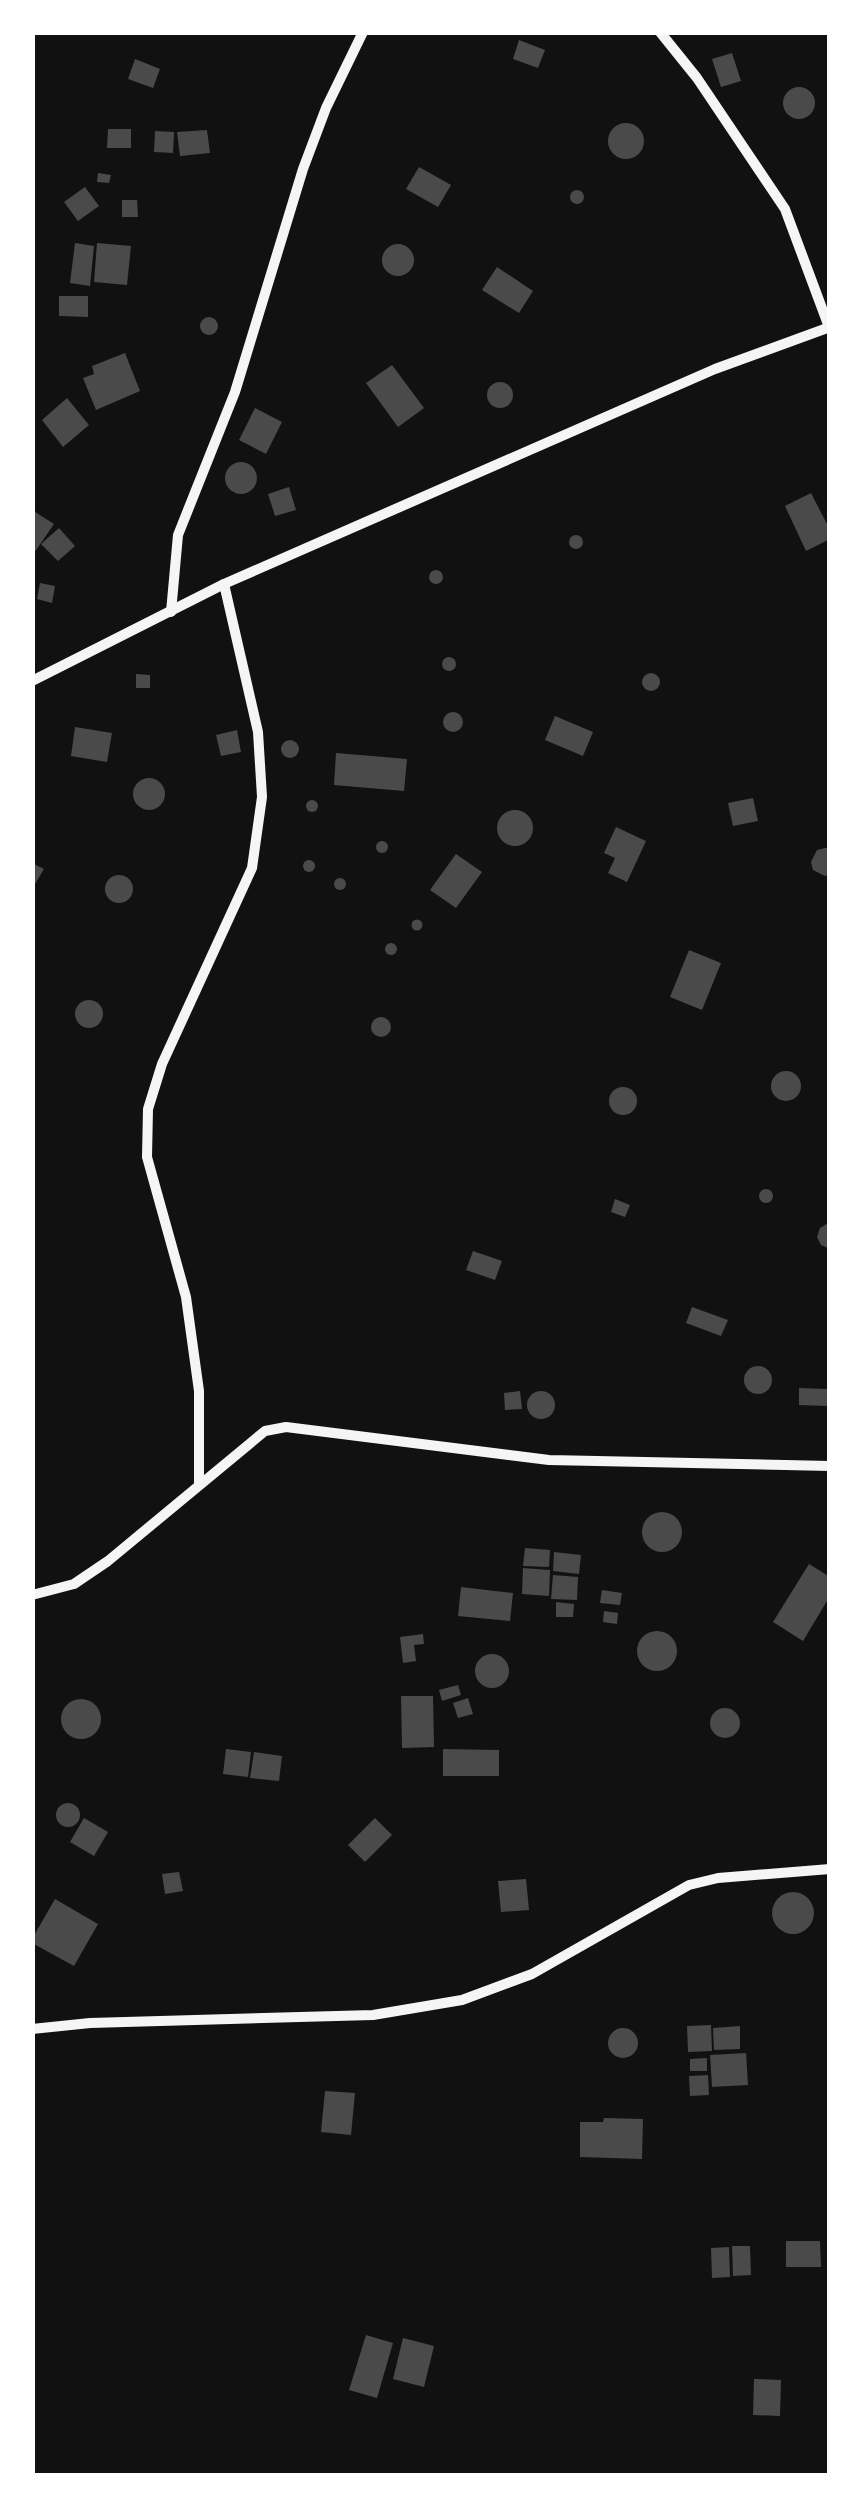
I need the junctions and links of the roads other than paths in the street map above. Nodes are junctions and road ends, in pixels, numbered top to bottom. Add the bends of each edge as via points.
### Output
1 (364, 32) edge
2 (660, 32) edge
3 (829, 327) edge
4 (224, 584) junction
5 (171, 612) junction
6 (32, 681) edge
7 (830, 1466) edge
8 (199, 1485) junction
9 (32, 1594) edge
10 (830, 1870) edge
11 (32, 2029) edge

1 - 5 street via 303,169 235,392 178,535
2 - 3 street via 784,209
3 - 4 street via 715,368
4 - 5 street
4 - 8 street via 258,732 262,797 252,868 148,1109 147,1157 186,1298 198,1392
5 - 6 street
7 - 8 street via 548,1460 286,1426 264,1431
8 - 9 street via 74,1584
10 - 11 street via 689,1885 532,1974 462,2000 373,2015

